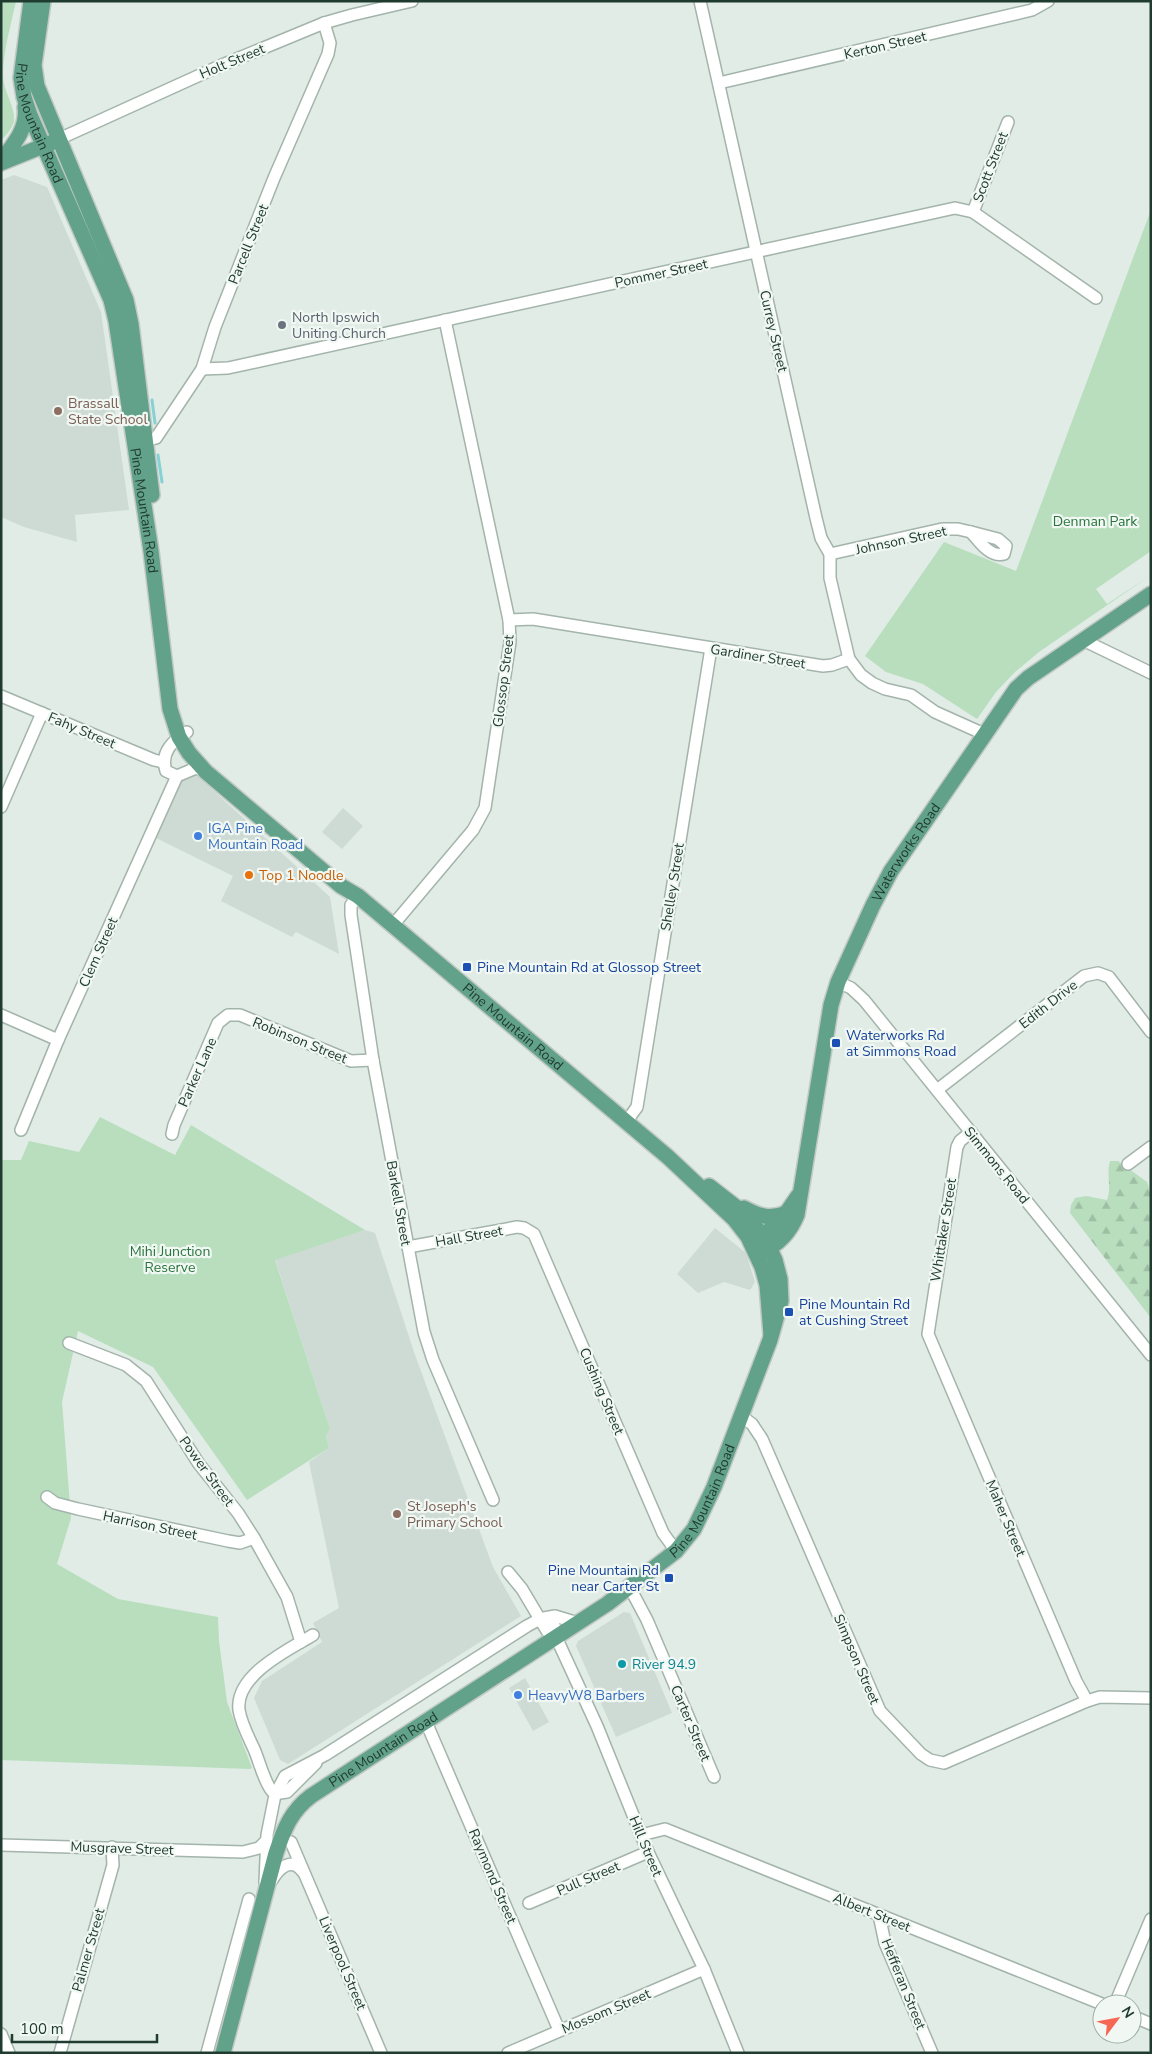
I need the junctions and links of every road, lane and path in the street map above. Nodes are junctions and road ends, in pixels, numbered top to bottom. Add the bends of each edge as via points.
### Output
1 (31, 1) edge
2 (43, 1) edge
3 (412, 1) edge
4 (700, 1) edge
5 (1048, 1) edge
6 (324, 23) junction
7 (719, 83) junction
8 (24, 97) junction
9 (1008, 122) dead end
10 (58, 139) junction
11 (44, 145) junction
12 (1, 162) edge
13 (973, 212) junction
14 (756, 252) junction
15 (1096, 298) dead end
16 (445, 320) junction
17 (202, 369) junction
18 (140, 442) junction
19 (971, 532) dead end
20 (830, 554) junction
21 (1151, 594) edge
22 (510, 620) junction
23 (1083, 640) junction
24 (710, 648) junction
25 (849, 659) junction
26 (1151, 673) edge
27 (1, 696) edge
28 (42, 713) junction
29 (984, 734) junction
30 (183, 735) junction
31 (163, 762) junction
32 (199, 765) junction
33 (177, 776) junction
34 (1, 807) edge
35 (358, 896) junction
36 (393, 925) junction
37 (838, 982) junction
38 (1, 1015) edge
39 (228, 1015) joint
40 (1151, 1032) edge
41 (58, 1040) junction
42 (373, 1060) junction
43 (937, 1090) junction
44 (626, 1122) junction
45 (21, 1130) dead end
46 (971, 1132) junction
47 (172, 1134) dead end
48 (1151, 1148) edge
49 (668, 1157) junction
50 (1128, 1164) dead end
51 (800, 1194) junction
52 (733, 1203) junction
53 (786, 1213) junction
54 (530, 1230) joint
55 (761, 1245) junction
56 (408, 1247) junction
57 (928, 1334) joint
58 (69, 1343) dead end
59 (1151, 1355) edge
60 (740, 1415) junction
61 (48, 1497) dead end
62 (493, 1500) dead end
63 (254, 1538) junction
64 (676, 1551) junction
65 (508, 1572) dead end
66 (630, 1588) junction
67 (541, 1619) junction
68 (578, 1624) junction
69 (313, 1635) dead end
70 (556, 1637) junction
71 (301, 1642) junction
72 (1151, 1698) edge
73 (1087, 1701) junction
74 (426, 1722) junction
75 (325, 1755) junction
76 (262, 1766) junction
77 (287, 1774) junction
78 (714, 1777) dead end
79 (301, 1778) junction
80 (276, 1792) junction
81 (311, 1796) junction
82 (641, 1834) junction
83 (265, 1842) junction
84 (291, 1842) dead end
85 (1, 1845) edge
86 (112, 1848) junction
87 (243, 1852) junction
88 (648, 1852) junction
89 (264, 1872) junction
90 (304, 1873) junction
91 (265, 1893) junction
92 (249, 1899) dead end
93 (529, 1903) dead end
94 (879, 1915) junction
95 (1151, 1919) edge
96 (704, 1969) junction
97 (1119, 1994) edge
98 (1092, 2000) edge
99 (559, 2030) junction
100 (1, 2034) edge
101 (9, 2053) edge
102 (60, 2053) edge
103 (207, 2053) edge
104 (223, 2053) edge
105 (381, 2053) edge
106 (508, 2053) edge
107 (738, 2053) edge
108 (932, 2053) edge

1 - 8 main road, Pine Mountain Road via 21,69
2 - 10 main road, Pine Mountain Road via 34,72
3 - 6 street, Holt Street
4 - 7 street, Currey Street
5 - 7 street, Kerton Street via 1032,10
6 - 10 street, Holt Street
6 - 17 street, Parcell Street via 330,43 328,54 270,188 215,326
7 - 14 street, Currey Street
8 - 11 main road, Pine Mountain Road
8 - 12 main road via 24,126
9 - 13 street, Scott Street
10 - 11 main road
10 - 18 main road, Pine Mountain Road via 126,300 131,324
11 - 12 main road
11 - 18 main road, Pine Mountain Road via 111,300
13 - 14 street, Pommer Street via 955,208
13 - 15 street, Pommer Street
14 - 16 street, Pommer Street
14 - 20 street, Currey Street via 816,518
16 - 17 street, Pommer Street via 228,368
16 - 22 street, Glossop Street
17 - 18 street, Parcell Street via 156,438
18 - 30 main road, Pine Mountain Road
19 - 20 street, Johnson Street via 942,529
20 - 25 street, Currey Street via 830,578
21 - 23 main road, Waterworks Road
22 - 24 street, Gardiner Street via 533,619
22 - 36 street, Glossop Street via 510,642 485,808 474,830
23 - 26 street
23 - 29 main road, Waterworks Road via 1022,684
24 - 25 street, Gardiner Street via 827,666
24 - 44 street, Shelley Street via 637,1107
25 - 29 street via 872,683 885,690 911,695 935,712
27 - 28 street, Fahy Street
28 - 31 street, Fahy Street
28 - 34 street
29 - 37 main road, Waterworks Road via 884,884
30 - 31 street via 170,746
30 - 32 main road, Pine Mountain Road
31 - 33 street via 166,772
32 - 33 street
32 - 35 main road, Pine Mountain Road via 341,886
33 - 41 street, Clem Street
35 - 36 main road, Pine Mountain Road
35 - 42 street, Barkell Street via 351,905 351,915
36 - 44 main road, Pine Mountain Road
37 - 43 street, Simmons Road via 859,995
37 - 51 main road, Waterworks Road via 831,1005
38 - 41 street
39 - 42 street, Robinson Street via 240,1015 351,1061
39 - 47 street, Parker Lane via 218,1023
40 - 43 street, Edith Drive via 1109,977 1098,973 1084,976
41 - 45 street, Clem Street
42 - 56 street, Barkell Street
43 - 46 street, Simmons Road
44 - 49 main road, Pine Mountain Road
46 - 57 street, Whittaker Street via 960,1141 956,1153
46 - 59 street, Simmons Road
48 - 50 street
49 - 52 main road, Pine Mountain Road
49 - 55 main road, Pine Mountain Road
51 - 53 main road, Waterworks Road
51 - 55 main road, Waterworks Road via 794,1221 781,1239
52 - 53 main road via 765,1217
52 - 55 main road, Pine Mountain Road via 750,1218
53 - 55 main road, Waterworks Road
54 - 56 street, Hall Street via 517,1227
54 - 64 street, Cushing Street via 537,1239 663,1533
55 - 60 main road, Pine Mountain Road via 771,1335
56 - 62 street, Barkell Street via 427,1346
57 - 73 street, Maher Street
58 - 63 street, Power Street via 126,1365 146,1381 199,1464
60 - 64 main road, Pine Mountain Road via 707,1505
60 - 73 street, Simpson Street via 752,1424 762,1439 880,1711 921,1754 937,1762 953,1760
61 - 63 street, Harrison Street via 55,1503 78,1509 228,1541 240,1543
63 - 71 street, Power Street via 288,1597
64 - 66 main road, Pine Mountain Road
65 - 67 street
66 - 68 main road, Pine Mountain Road
66 - 78 street, Carter Street via 648,1620
67 - 68 street via 554,1616
67 - 70 street via 547,1619 554,1625
67 - 75 street, Pine Mountain Road
68 - 70 main road, Pine Mountain Road
69 - 71 street
70 - 74 main road, Pine Mountain Road
70 - 82 street, Hill Street
71 - 76 street via 255,1674 240,1695 241,1717
72 - 73 street, Simpson Street via 1100,1697
74 - 81 main road, Pine Mountain Road
74 - 99 street, Raymond Street
75 - 77 street, Pine Mountain Road
75 - 79 street, Pine Mountain Road
76 - 77 street via 273,1774
76 - 80 street via 270,1788
77 - 79 street
77 - 80 street, Pine Mountain Road
79 - 80 street, Pine Mountain Road via 285,1792
79 - 81 street
80 - 83 street, Pine Mountain Road
81 - 91 main road, Pine Mountain Road via 294,1812 285,1827
82 - 88 street, Hill Street
82 - 94 street, Albert Street via 665,1829
83 - 87 street, Musgrave Street via 259,1848
83 - 89 street, Pine Mountain Road
84 - 90 street, Liverpool Street
85 - 86 street, Musgrave Street
86 - 87 street, Musgrave Street
86 - 102 street, Palmer Street via 113,1865
87 - 89 street via 258,1862
88 - 93 street, Pull Street
88 - 96 street, Hill Street
89 - 91 street, Pine Mountain Road
90 - 91 street via 300,1867 283,1866
90 - 105 street, Liverpool Street
91 - 104 main road, Pine Mountain Road
92 - 103 street
94 - 98 street, Albert Street
94 - 108 street, Hefferan Street via 885,1943
95 - 97 street
96 - 99 street, Mossom Street
96 - 107 street, Hill Street
99 - 106 street, Mossom Street
100 - 101 street

